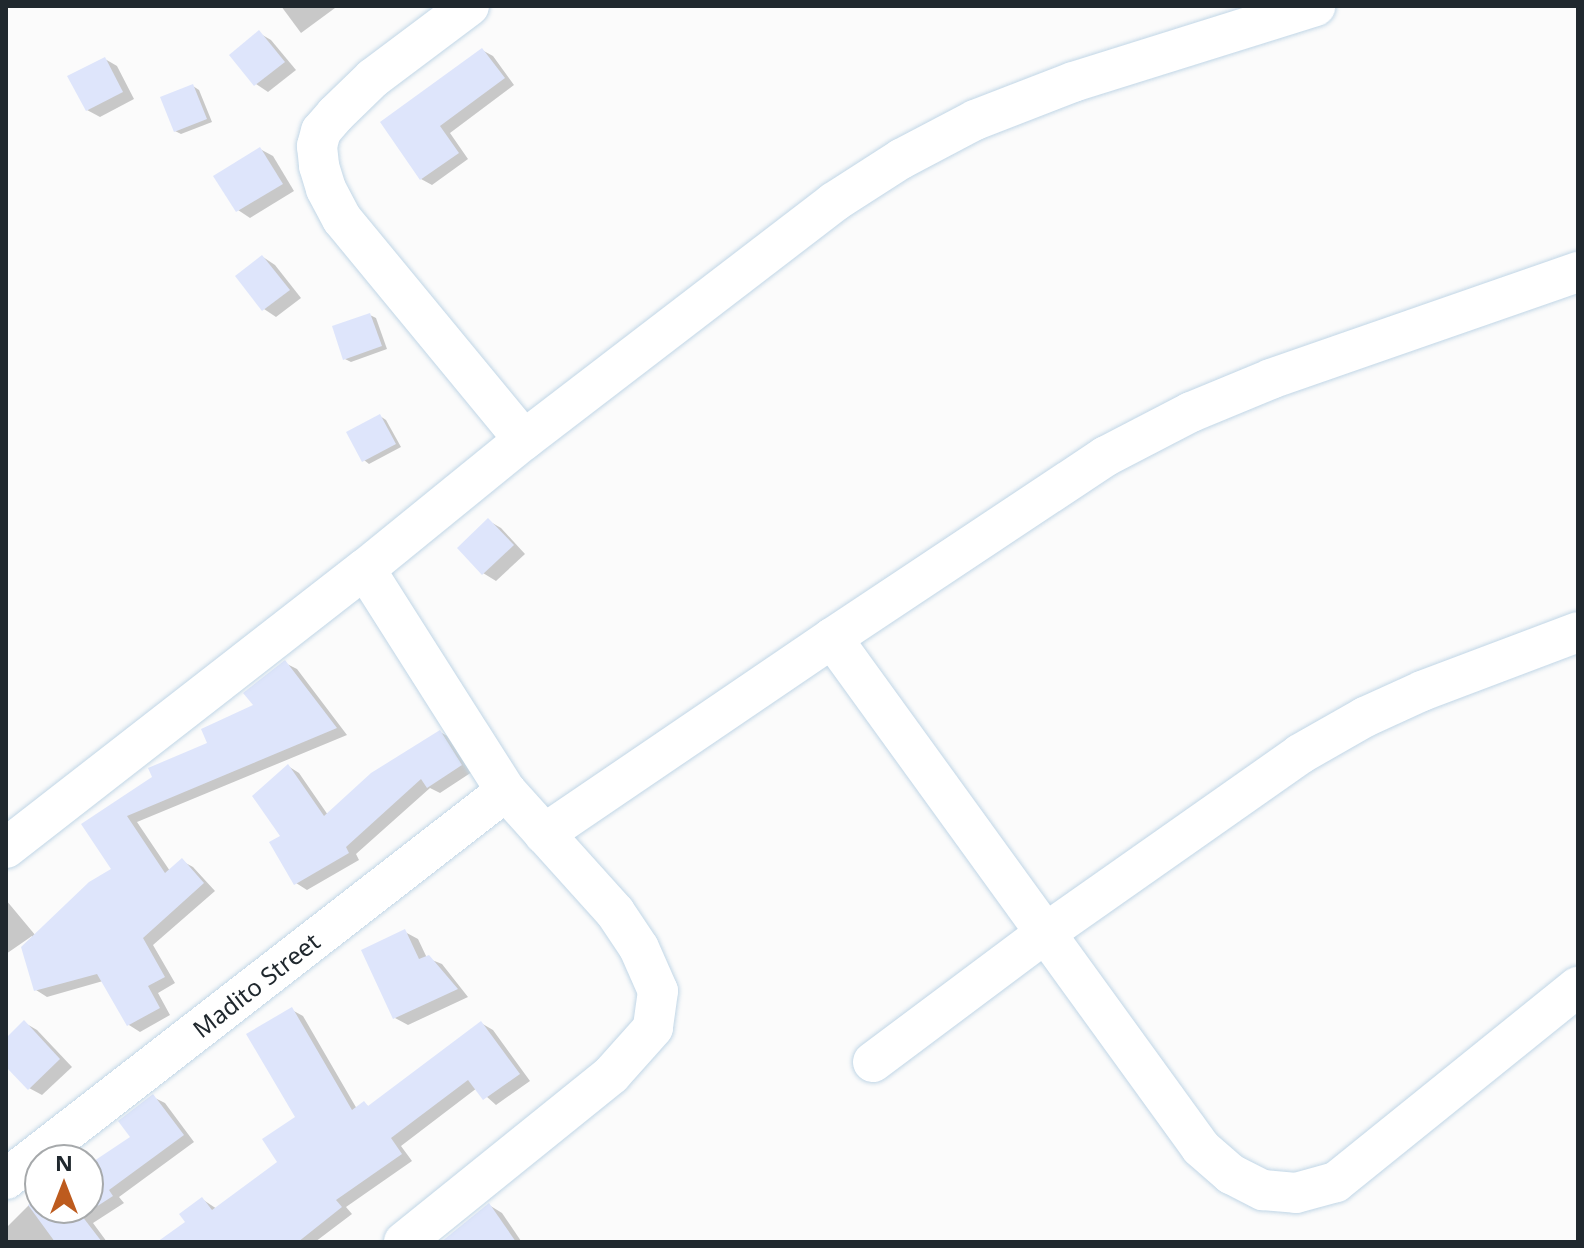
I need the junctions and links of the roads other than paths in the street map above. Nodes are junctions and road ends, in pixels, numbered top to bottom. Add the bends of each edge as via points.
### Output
1 (469, 6) edge
2 (1315, 6) edge
3 (1578, 272) edge
4 (524, 440) junction
5 (365, 569) junction
6 (1578, 632) edge
7 (832, 638) junction
8 (506, 791) junction
9 (544, 834) junction
10 (6, 848) edge
11 (1047, 932) junction
12 (1578, 987) edge
13 (873, 1062) dead end
14 (6, 1179) edge
15 (404, 1242) edge

1 - 4 street via 373,78 335,115 321,131 319,166 342,219
2 - 4 street via 1073,82 975,120 901,159 834,202
3 - 7 street via 1191,412 1106,456
4 - 5 street
5 - 8 street
5 - 10 street
6 - 11 street via 1365,717 1300,754
7 - 9 street
7 - 11 street
8 - 9 street
8 - 14 street, Madito Street
9 - 15 street via 615,912 639,948 658,991 653,1028 600,1085
11 - 12 street via 1201,1148 1231,1174 1263,1190 1296,1193 1336,1182
11 - 13 street

